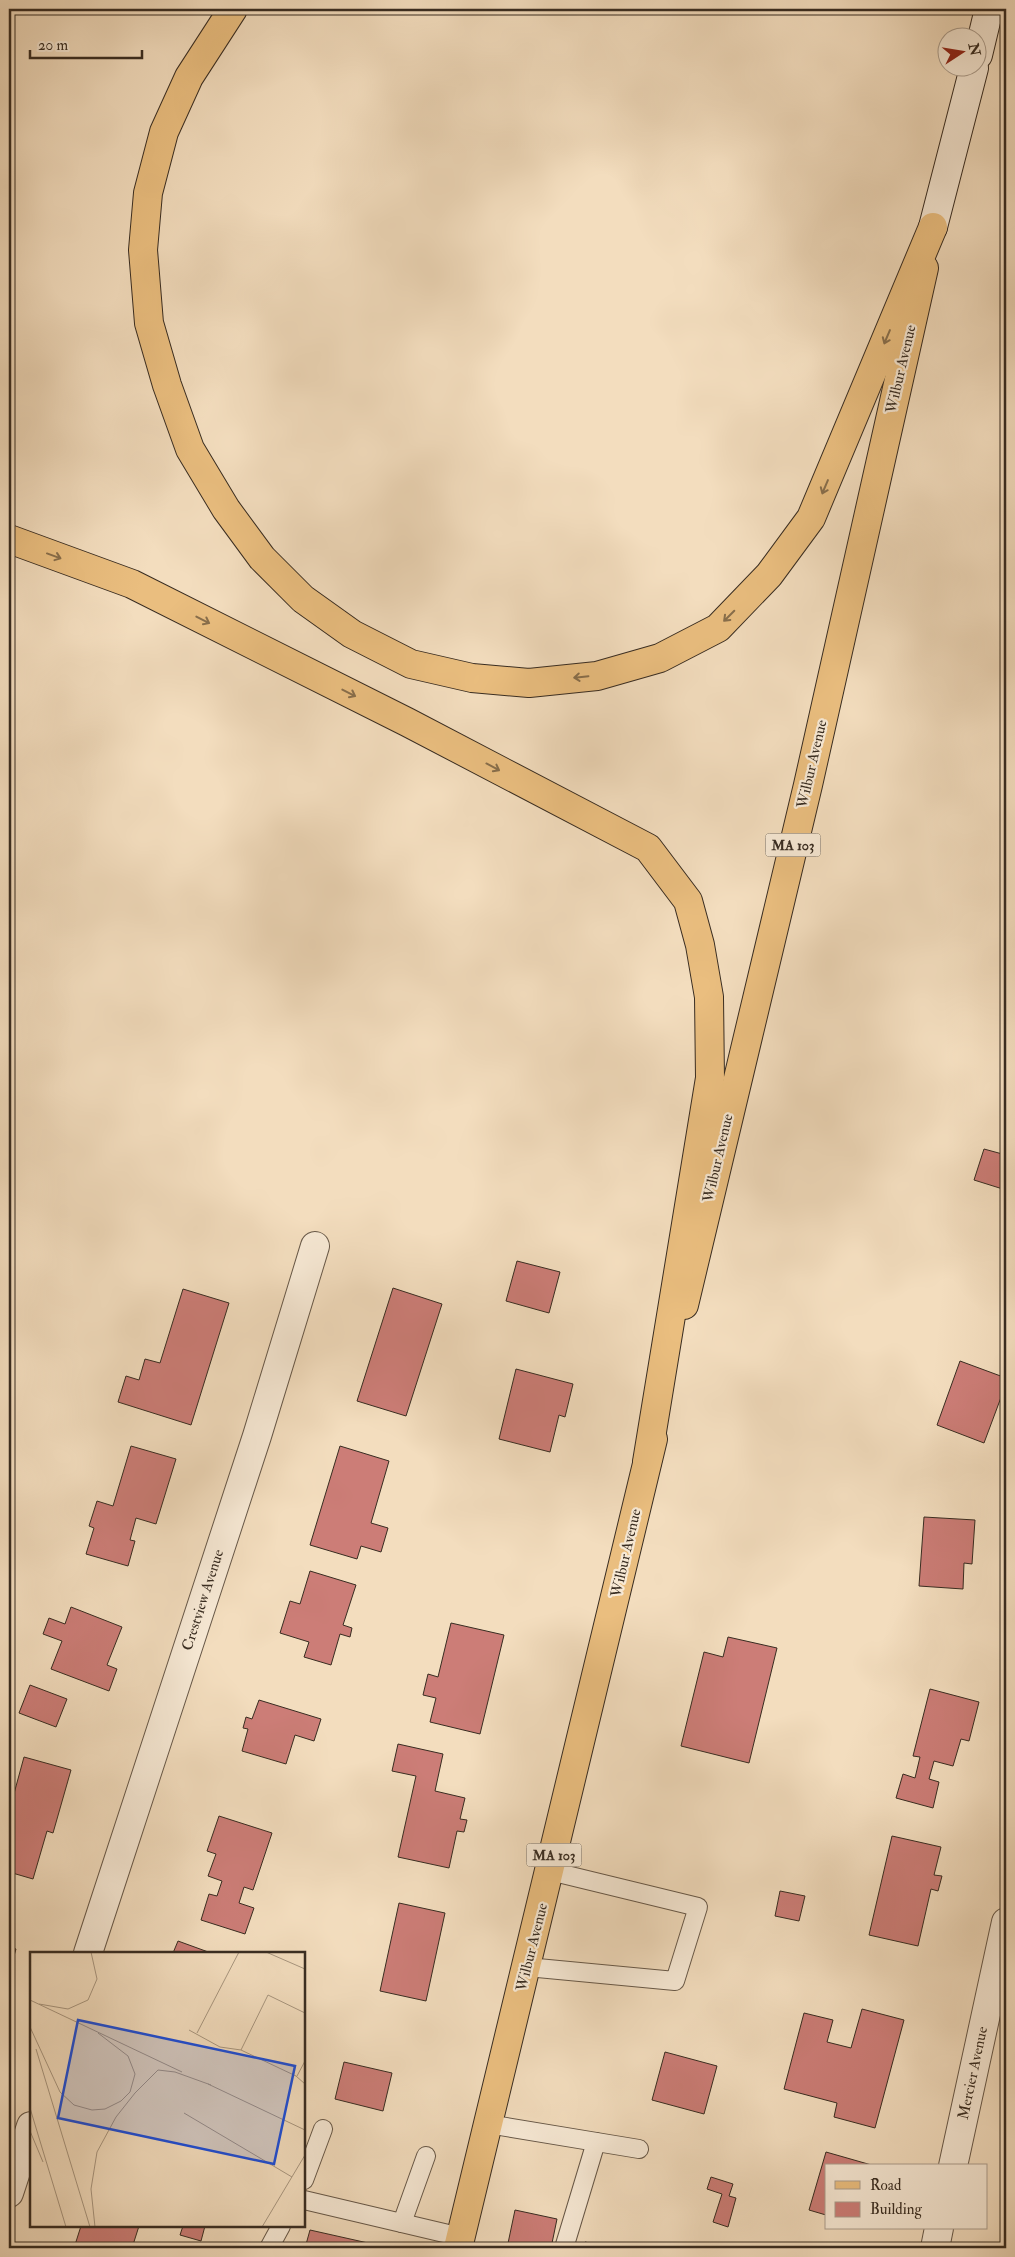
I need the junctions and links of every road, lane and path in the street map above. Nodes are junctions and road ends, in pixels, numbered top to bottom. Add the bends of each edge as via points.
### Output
1 (233, 9) edge
2 (989, 9) edge
3 (984, 28) edge
4 (971, 78) edge
5 (933, 227) junction
6 (9, 539) edge
7 (315, 1246) dead end
8 (647, 1462) junction
9 (550, 1871) junction
10 (1006, 1922) edge
11 (88, 1952) edge
12 (527, 1967) junction
13 (488, 2124) junction
14 (30, 2129) edge
15 (323, 2129) dead end
16 (596, 2142) junction
17 (639, 2149) dead end
18 (426, 2156) dead end
19 (953, 2164) edge
20 (305, 2177) edge
21 (9, 2193) edge
22 (305, 2200) edge
23 (402, 2223) junction
24 (280, 2227) edge
25 (939, 2230) edge
26 (459, 2243) edge
27 (269, 2248) edge
28 (564, 2248) edge
29 (935, 2248) edge

5 -> 1 main road via 811,518 769,575 718,628 660,658 597,676 529,682 472,678 412,664 352,634 304,599 262,558 190,449 148,323 143,250 148,193 164,132 189,77
2 - 3 street
4 - 5 street, Wilbur Avenue / MA 103
5 - 8 main road, Wilbur Avenue / MA 103 via 808,785
6 -> 8 main road via 132,584 648,848 688,901 709,997 710,1078
7 - 11 street, Crestview Avenue via 254,1445
8 - 9 main road, Wilbur Avenue / MA 103
9 - 12 main road, Wilbur Avenue / MA 103
9 - 12 lane via 698,1906 676,1981
10 - 19 street, Mercier Avenue
12 - 13 main road, Wilbur Avenue / MA 103
13 - 16 lane
13 - 26 main road, Wilbur Avenue / MA 103
14 - 21 street
15 - 20 lane
16 - 17 lane
16 - 28 lane
18 - 23 lane
22 - 23 lane
23 - 26 lane
24 - 27 lane
25 - 29 street

